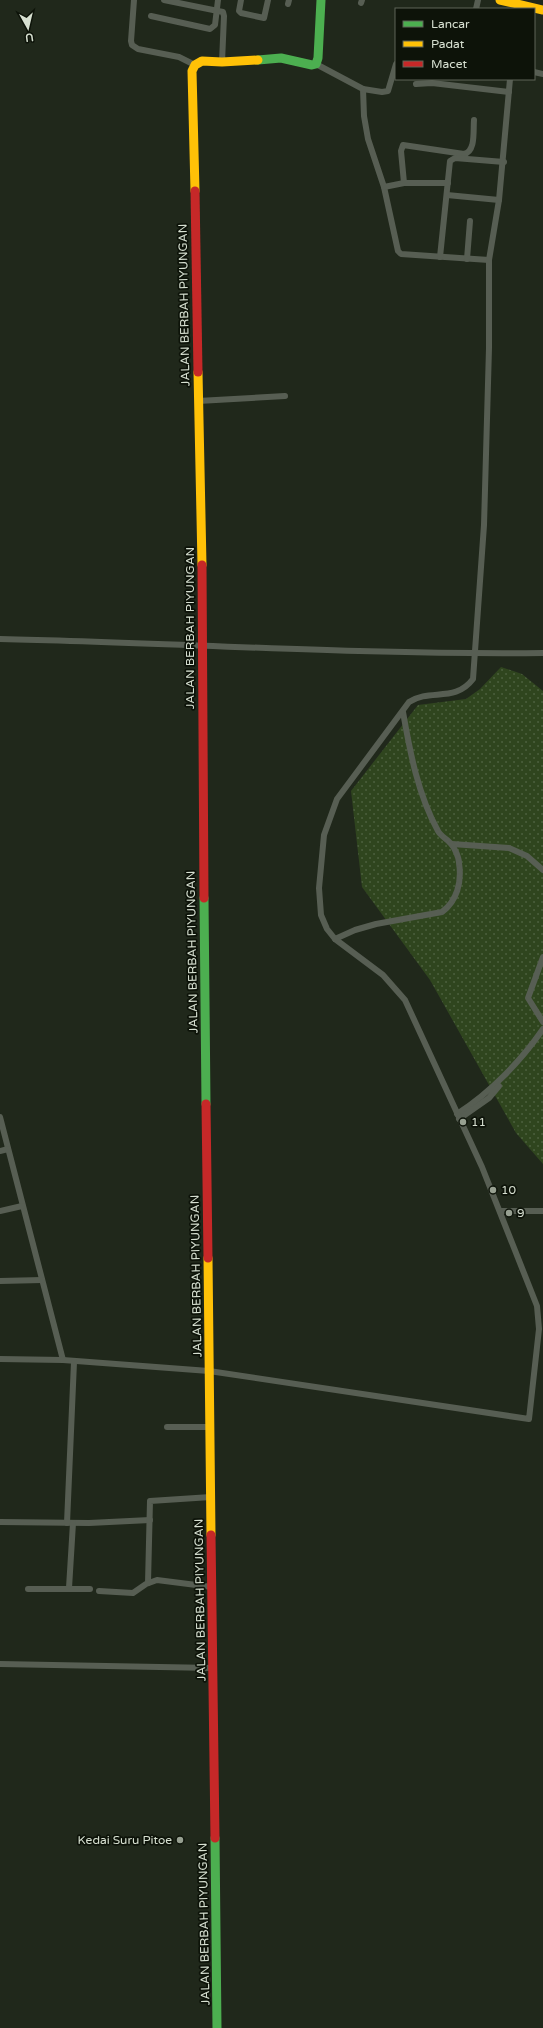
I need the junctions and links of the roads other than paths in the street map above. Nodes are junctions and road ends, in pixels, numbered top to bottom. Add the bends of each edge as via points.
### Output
1 (134, 0) edge
2 (166, 0) edge
3 (218, 0) edge
4 (241, 0) edge
5 (268, 0) edge
6 (322, 0) edge
7 (500, 0) edge
8 (513, 4) edge
9 (533, 8) edge
10 (217, 11) junction
11 (151, 16) dead end
12 (222, 62) junction
13 (316, 64) junction
14 (195, 65) junction
15 (395, 67) edge
16 (458, 80) edge
17 (510, 80) edge
18 (416, 84) dead end
19 (456, 86) junction
20 (363, 89) junction
21 (509, 92) junction
22 (474, 120) dead end
23 (504, 162) junction
24 (448, 183) junction
25 (404, 184) junction
26 (384, 187) junction
27 (447, 195) junction
28 (499, 200) junction
29 (470, 221) dead end
30 (440, 256) junction
31 (467, 259) junction
32 (489, 260) junction
33 (286, 396) dead end
34 (198, 401) junction
35 (0, 639) edge
36 (204, 647) junction
37 (543, 653) edge
38 (476, 654) junction
39 (403, 712) junction
40 (452, 844) junction
41 (543, 870) edge
42 (335, 939) junction
43 (543, 956) edge
44 (543, 1022) edge
45 (543, 1029) edge
46 (499, 1086) dead end
47 (0, 1117) edge
48 (458, 1117) junction
49 (8, 1149) junction
50 (0, 1151) edge
51 (22, 1206) junction
52 (0, 1211) edge
53 (500, 1211) junction
54 (543, 1211) edge
55 (42, 1280) junction
56 (0, 1281) edge
57 (0, 1359) edge
58 (63, 1360) junction
59 (74, 1362) junction
60 (209, 1371) junction
61 (167, 1427) dead end
62 (210, 1427) junction
63 (211, 1497) junction
64 (150, 1520) junction
65 (0, 1522) edge
66 (70, 1523) junction
67 (148, 1583) junction
68 (212, 1587) junction
69 (70, 1588) junction
70 (90, 1589) dead end
71 (28, 1590) dead end
72 (99, 1591) dead end
73 (0, 1664) edge
74 (213, 1668) junction
75 (217, 2028) edge

1 - 14 street via 132,45
2 - 10 street
3 - 10 street
4 - 5 street via 241,13 264,18
6 - 13 main road
7 - 8 main road
8 - 9 main road
10 - 11 street via 215,25 210,29
10 - 12 street via 223,12 224,16
12 - 13 main road via 282,58
12 - 14 main road via 202,61
13 - 20 street
14 - 34 main road, JALAN BERBAH PIYUNGAN via 192,71
15 - 20 street via 388,91
16 - 19 street
17 - 21 street
18 - 19 street
19 - 21 street
20 - 26 street via 368,139
21 - 23 street
22 - 25 street via 472,148 468,153 403,145 401,151
23 - 24 street via 455,158 449,164
23 - 28 street
24 - 25 street
24 - 27 street
25 - 26 street
26 - 30 street via 398,251 401,254
27 - 28 street
27 - 30 street
28 - 32 street
29 - 31 street
30 - 31 street
31 - 32 street
32 - 38 street via 484,525
33 - 34 street
34 - 36 main road, JALAN BERBAH PIYUNGAN
35 - 36 street
36 - 38 street
36 - 60 main road, JALAN BERBAH PIYUNGAN via 202,766
37 - 38 street
38 - 39 street via 473,679 461,691 440,696 418,696
39 - 40 street via 412,758 425,800 439,833
39 - 42 street via 337,799 324,835 319,888 321,915
40 - 41 street via 509,848 527,856
40 - 42 street via 460,872 457,893 450,906 442,912 376,924
42 - 48 street via 383,975 406,1000
43 - 44 street via 528,998
45 - 48 street via 532,1045
46 - 48 street via 489,1098
47 - 49 street
48 - 53 street
49 - 50 street
49 - 51 street
51 - 52 street
51 - 55 street
53 - 54 street
53 - 60 street via 539,1316 529,1419
55 - 56 street
55 - 58 street
57 - 58 street
58 - 59 street
59 - 60 street
59 - 66 street
60 - 62 main road, JALAN BERBAH PIYUNGAN
61 - 62 street
62 - 63 main road, JALAN BERBAH PIYUNGAN
63 - 64 street via 150,1501
63 - 68 main road, JALAN BERBAH PIYUNGAN
64 - 66 street
64 - 67 street
65 - 66 street
66 - 69 street
67 - 68 street via 157,1580
67 - 72 street via 133,1593
68 - 74 main road, JALAN BERBAH PIYUNGAN
69 - 70 street
69 - 71 street
73 - 74 street
74 - 75 main road, JALAN BERBAH PIYUNGAN

